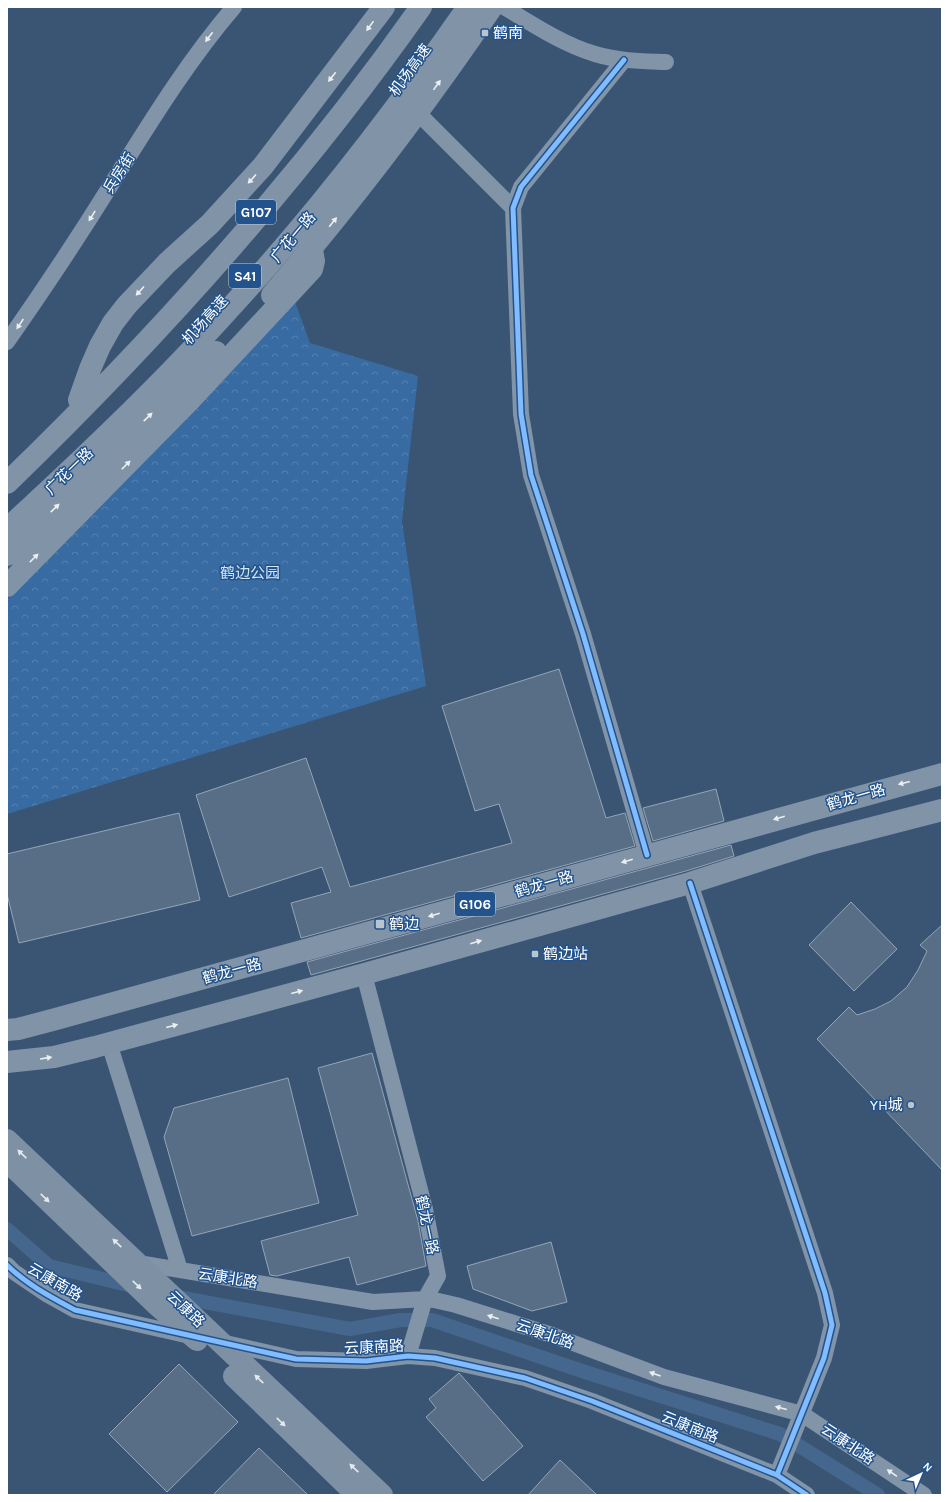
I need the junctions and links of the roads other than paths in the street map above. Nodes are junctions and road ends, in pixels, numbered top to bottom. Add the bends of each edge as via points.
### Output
1 (234, 7) edge
2 (384, 7) edge
3 (413, 7) edge
4 (421, 7) edge
5 (456, 7) edge
6 (468, 7) edge
7 (492, 7) edge
8 (504, 7) edge
9 (624, 60) junction
10 (666, 62) dead end
11 (403, 98) junction
12 (513, 208) junction
13 (308, 219) junction
14 (7, 342) edge
15 (79, 400) junction
16 (7, 470) edge
17 (7, 483) edge
18 (7, 521) edge
19 (7, 529) edge
20 (7, 555) edge
21 (7, 586) edge
22 (942, 774) edge
23 (942, 810) edge
24 (647, 855) junction
25 (690, 882) junction
26 (364, 974) junction
27 (7, 1030) edge
28 (109, 1043) junction
29 (7, 1062) edge
30 (7, 1140) edge
31 (7, 1161) edge
32 (7, 1266) edge
33 (141, 1266) junction
34 (180, 1270) junction
35 (425, 1299) junction
36 (193, 1336) junction
37 (220, 1342) junction
38 (408, 1356) junction
39 (802, 1414) junction
40 (777, 1475) junction
41 (357, 1495) edge
42 (382, 1495) edge
43 (807, 1495) edge
44 (924, 1495) edge

1 -> 14 street, 兵房街 via 195,55 68,253
2 -> 15 highway via 263,166 210,224 167,263 127,305 100,346
3 - 15 highway, G107 via 333,117 241,230 154,325
4 - 17 highway, 机场高速 / S41 via 310,155 199,286 140,350
5 - 18 highway, 机场高速 / S41 via 373,120 248,272 135,395
6 - 11 highway, 广花一路 / G107
20 -> 7 highway, bridge via 233,337 272,295 378,165
8 - 9 street via 554,36 595,54
9 - 10 street
9 - 12 street via 521,187
11 - 12 street
11 - 13 highway, 广花一路 / G107
12 - 24 street via 521,414 531,475 583,634
13 - 19 highway, 广花一路 / G107 via 231,308 164,379
21 -> 13 highway via 190,400 312,269 314,261
15 - 16 highway, G107
22 -> 24 highway, 鹤龙一路 / G106
23 - 25 highway, G106 via 814,843
24 -> 27 highway, 鹤龙一路 / G106 via 79,1013
26 -> 25 highway, G106
25 - 39 street via 825,1293 832,1325 824,1358
28 -> 26 highway, G106
26 - 35 street, 鹤龙一路 via 425,1209 438,1276
29 -> 28 highway, G106 via 54,1056
28 - 34 street
33 -> 30 street, 云康路
31 -> 36 street, 云康路 via 157,1305
32 - 36 street, 云康南路 via 48,1295 75,1310
33 - 34 street, 云康北路
33 - 37 street, 云康路
34 - 35 street, 云康北路 via 373,1302
35 - 38 street, 鹤龙一路
39 -> 35 street, 云康北路 via 664,1377 552,1335 456,1305
36 - 37 street, 云康南路
36 -> 41 street, 云康路
37 - 38 street, 云康南路 via 296,1359 366,1361
42 -> 37 street, 云康路
38 - 40 street, 云康南路 via 435,1358 525,1378 592,1401
39 - 40 street
44 -> 39 street, 云康北路
40 - 43 street, 云康南路

